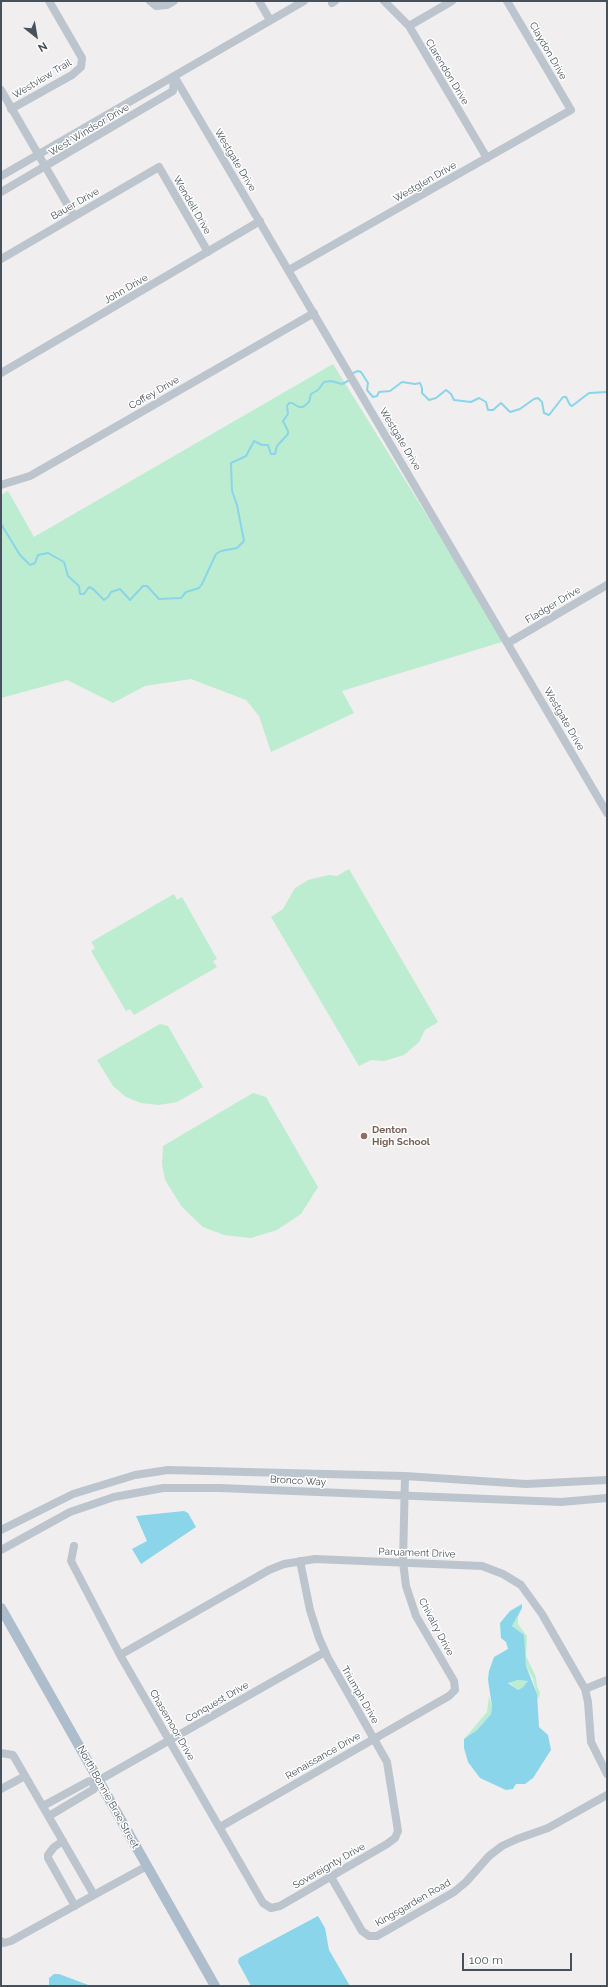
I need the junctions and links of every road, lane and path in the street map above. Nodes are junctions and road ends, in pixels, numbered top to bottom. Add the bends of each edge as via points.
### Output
1 (49, 1) edge
2 (150, 1) edge
3 (174, 1) edge
4 (259, 1) edge
5 (304, 1) edge
6 (384, 1) edge
7 (452, 1) edge
8 (507, 1) edge
9 (270, 20) junction
10 (409, 26) junction
11 (174, 76) junction
12 (1, 90) edge
13 (12, 108) junction
14 (570, 110) joint
15 (38, 155) junction
16 (487, 158) junction
17 (159, 167) joint
18 (46, 168) junction
19 (1, 176) edge
20 (1, 192) edge
21 (74, 216) junction
22 (260, 221) junction
23 (208, 252) junction
24 (1, 259) edge
25 (289, 270) junction
26 (314, 313) junction
27 (1, 373) edge
28 (1, 485) edge
29 (607, 584) edge
30 (508, 643) junction
31 (607, 813) edge
32 (405, 1476) junction
33 (607, 1480) edge
34 (405, 1496) junction
35 (607, 1498) edge
36 (1, 1530) edge
37 (74, 1546) dead end
38 (1, 1550) edge
39 (300, 1561) junction
40 (403, 1562) junction
41 (1, 1608) edge
42 (325, 1652) junction
43 (120, 1655) junction
44 (607, 1680) edge
45 (585, 1689) junction
46 (455, 1690) joint
47 (374, 1739) junction
48 (169, 1741) junction
49 (1, 1753) edge
50 (607, 1774) edge
51 (25, 1776) junction
52 (97, 1782) junction
53 (1, 1789) edge
54 (607, 1795) edge
55 (43, 1806) junction
56 (49, 1816) junction
57 (220, 1827) junction
58 (395, 1838) joint
59 (63, 1841) junction
60 (147, 1866) junction
61 (331, 1877) junction
62 (94, 1895) junction
63 (75, 1906) junction
64 (271, 1908) joint
65 (1, 1941) edge
66 (215, 1986) edge

1 - 13 street, Westview Trail via 82,58 81,67 72,75
2 - 3 street via 156,6
4 - 9 street
5 - 9 street, West Windsor Drive
6 - 10 street, Clarendon Drive
7 - 10 street
8 - 14 street, Claydon Drive
9 - 11 street, West Windsor Drive
10 - 16 street, Clarendon Drive
11 - 15 street, West Windsor Drive
11 - 18 street, West Windsor Drive via 173,91
11 - 22 street, Westgate Drive
12 - 13 street
13 - 15 street
14 - 16 street, Westglen Drive
15 - 18 street
15 - 19 street, West Windsor Drive
16 - 25 street, Westglen Drive
17 - 21 street, Bauer Drive
17 - 23 street, Wendell Drive
18 - 20 street, West Windsor Drive
18 - 21 street
21 - 24 street, Bauer Drive
22 - 23 street, John Drive
22 - 25 street, Westgate Drive
23 - 27 street, John Drive
25 - 26 street, Westgate Drive
26 - 28 street, Coffey Drive via 30,476
26 - 30 street, Westgate Drive
29 - 30 street, Fladger Drive
30 - 31 street, Westgate Drive
32 - 33 street, Bronco Way via 526,1484
32 - 34 street, Chivalry Drive
32 - 36 street, Bronco Way via 168,1470 135,1475 73,1494
34 - 35 street, Bronco Way via 561,1502
34 - 38 street, Bronco Way via 163,1488 114,1498 70,1512
34 - 40 street, Chivalry Drive
37 - 43 street, Chasemoor Drive via 71,1561
39 - 40 street, Paruament Drive via 315,1559
39 - 42 street, Triumph Drive via 310,1610
39 - 43 street, Paruament Drive via 269,1570
40 - 45 street, Paruament Drive via 482,1566 513,1579 535,1603
40 - 46 street, Chivalry Drive via 406,1586 416,1616 454,1681
41 - 52 main road, North Bonnie Brae Street
42 - 47 street, Triumph Drive
42 - 48 street, Conquest Drive
43 - 48 street, Chasemoor Drive
44 - 45 street
45 - 50 street, Paruament Drive via 591,1742
46 - 47 street, Renaissance Drive via 449,1696
47 - 57 street, Renaissance Drive
47 - 58 street, Triumph Drive via 389,1770 398,1831
48 - 52 street, Conquest Drive
48 - 57 street, Chasemoor Drive
49 - 51 street via 13,1755
51 - 53 street
51 - 55 street
52 - 55 street via 88,1781
52 - 56 street via 94,1789
52 - 60 main road, North Bonnie Brae Street
54 - 61 street, Kingsgarden Road via 548,1828 502,1846 454,1892 377,1936 369,1936 362,1931
55 - 56 street
56 - 59 street
57 - 64 street, Chasemoor Drive via 263,1903
58 - 61 street, Sovereignty Drive
59 - 62 street
59 - 63 street via 54,1847 48,1858
60 - 62 street
60 - 66 main road, North Bonnie Brae Street
61 - 64 street, Sovereignty Drive via 280,1906
62 - 63 street
63 - 65 street via 11,1942

